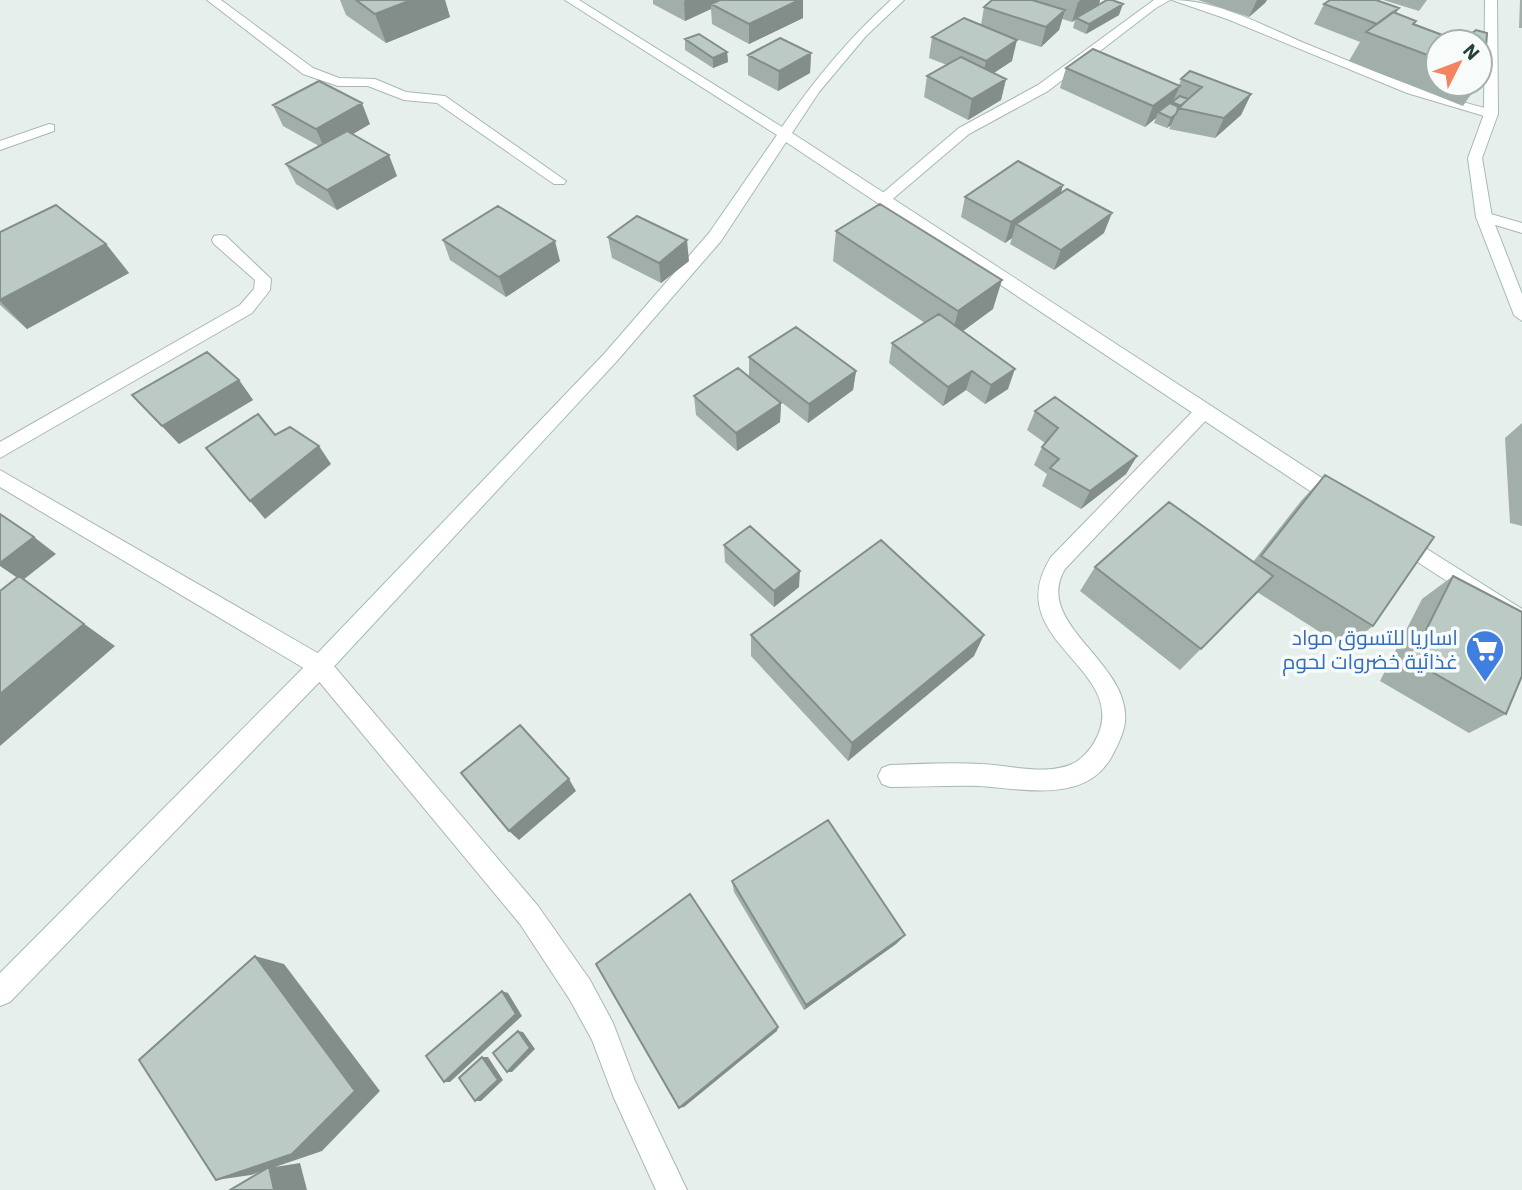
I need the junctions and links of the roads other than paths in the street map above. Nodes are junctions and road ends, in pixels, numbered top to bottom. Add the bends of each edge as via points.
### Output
1 (213, 0) edge
2 (571, 0) edge
3 (898, 0) edge
4 (1164, 0) edge
5 (1178, 0) edge
6 (1491, 0) edge
7 (1491, 114) junction
8 (49, 128) dead end
9 (783, 133) junction
10 (0, 146) edge
11 (559, 181) dead end
12 (883, 200) junction
13 (1484, 218) junction
14 (1522, 228) edge
15 (220, 240) dead end
16 (1522, 314) edge
17 (1204, 411) junction
18 (0, 451) edge
19 (2, 481) edge
20 (1349, 506) edge
21 (1384, 529) edge
22 (1498, 605) junction
23 (1522, 606) edge
24 (1522, 621) edge
25 (320, 667) junction
26 (890, 776) dead end
27 (0, 992) edge
28 (672, 1190) edge

1 - 11 street via 308,71 338,82 370,82 404,96 440,99
2 - 9 street
3 - 9 street via 846,51
4 - 12 street via 1043,88 964,131
5 - 7 street via 1245,22 1403,89
6 - 7 street
7 - 13 street via 1475,158
8 - 10 street
9 - 12 street
9 - 25 street via 747,193 698,257 610,358
12 - 17 street
13 - 14 street
13 - 16 street
15 - 18 street via 263,279 262,290 246,309
17 - 20 street
17 - 26 street via 1058,563 1048,582 1048,601 1057,624 1112,696 1113,734 1100,754 1073,775 1048,779
19 - 25 street
21 - 22 street
22 - 23 street
22 - 24 street
25 - 27 street
25 - 28 street via 555,951 603,1033

